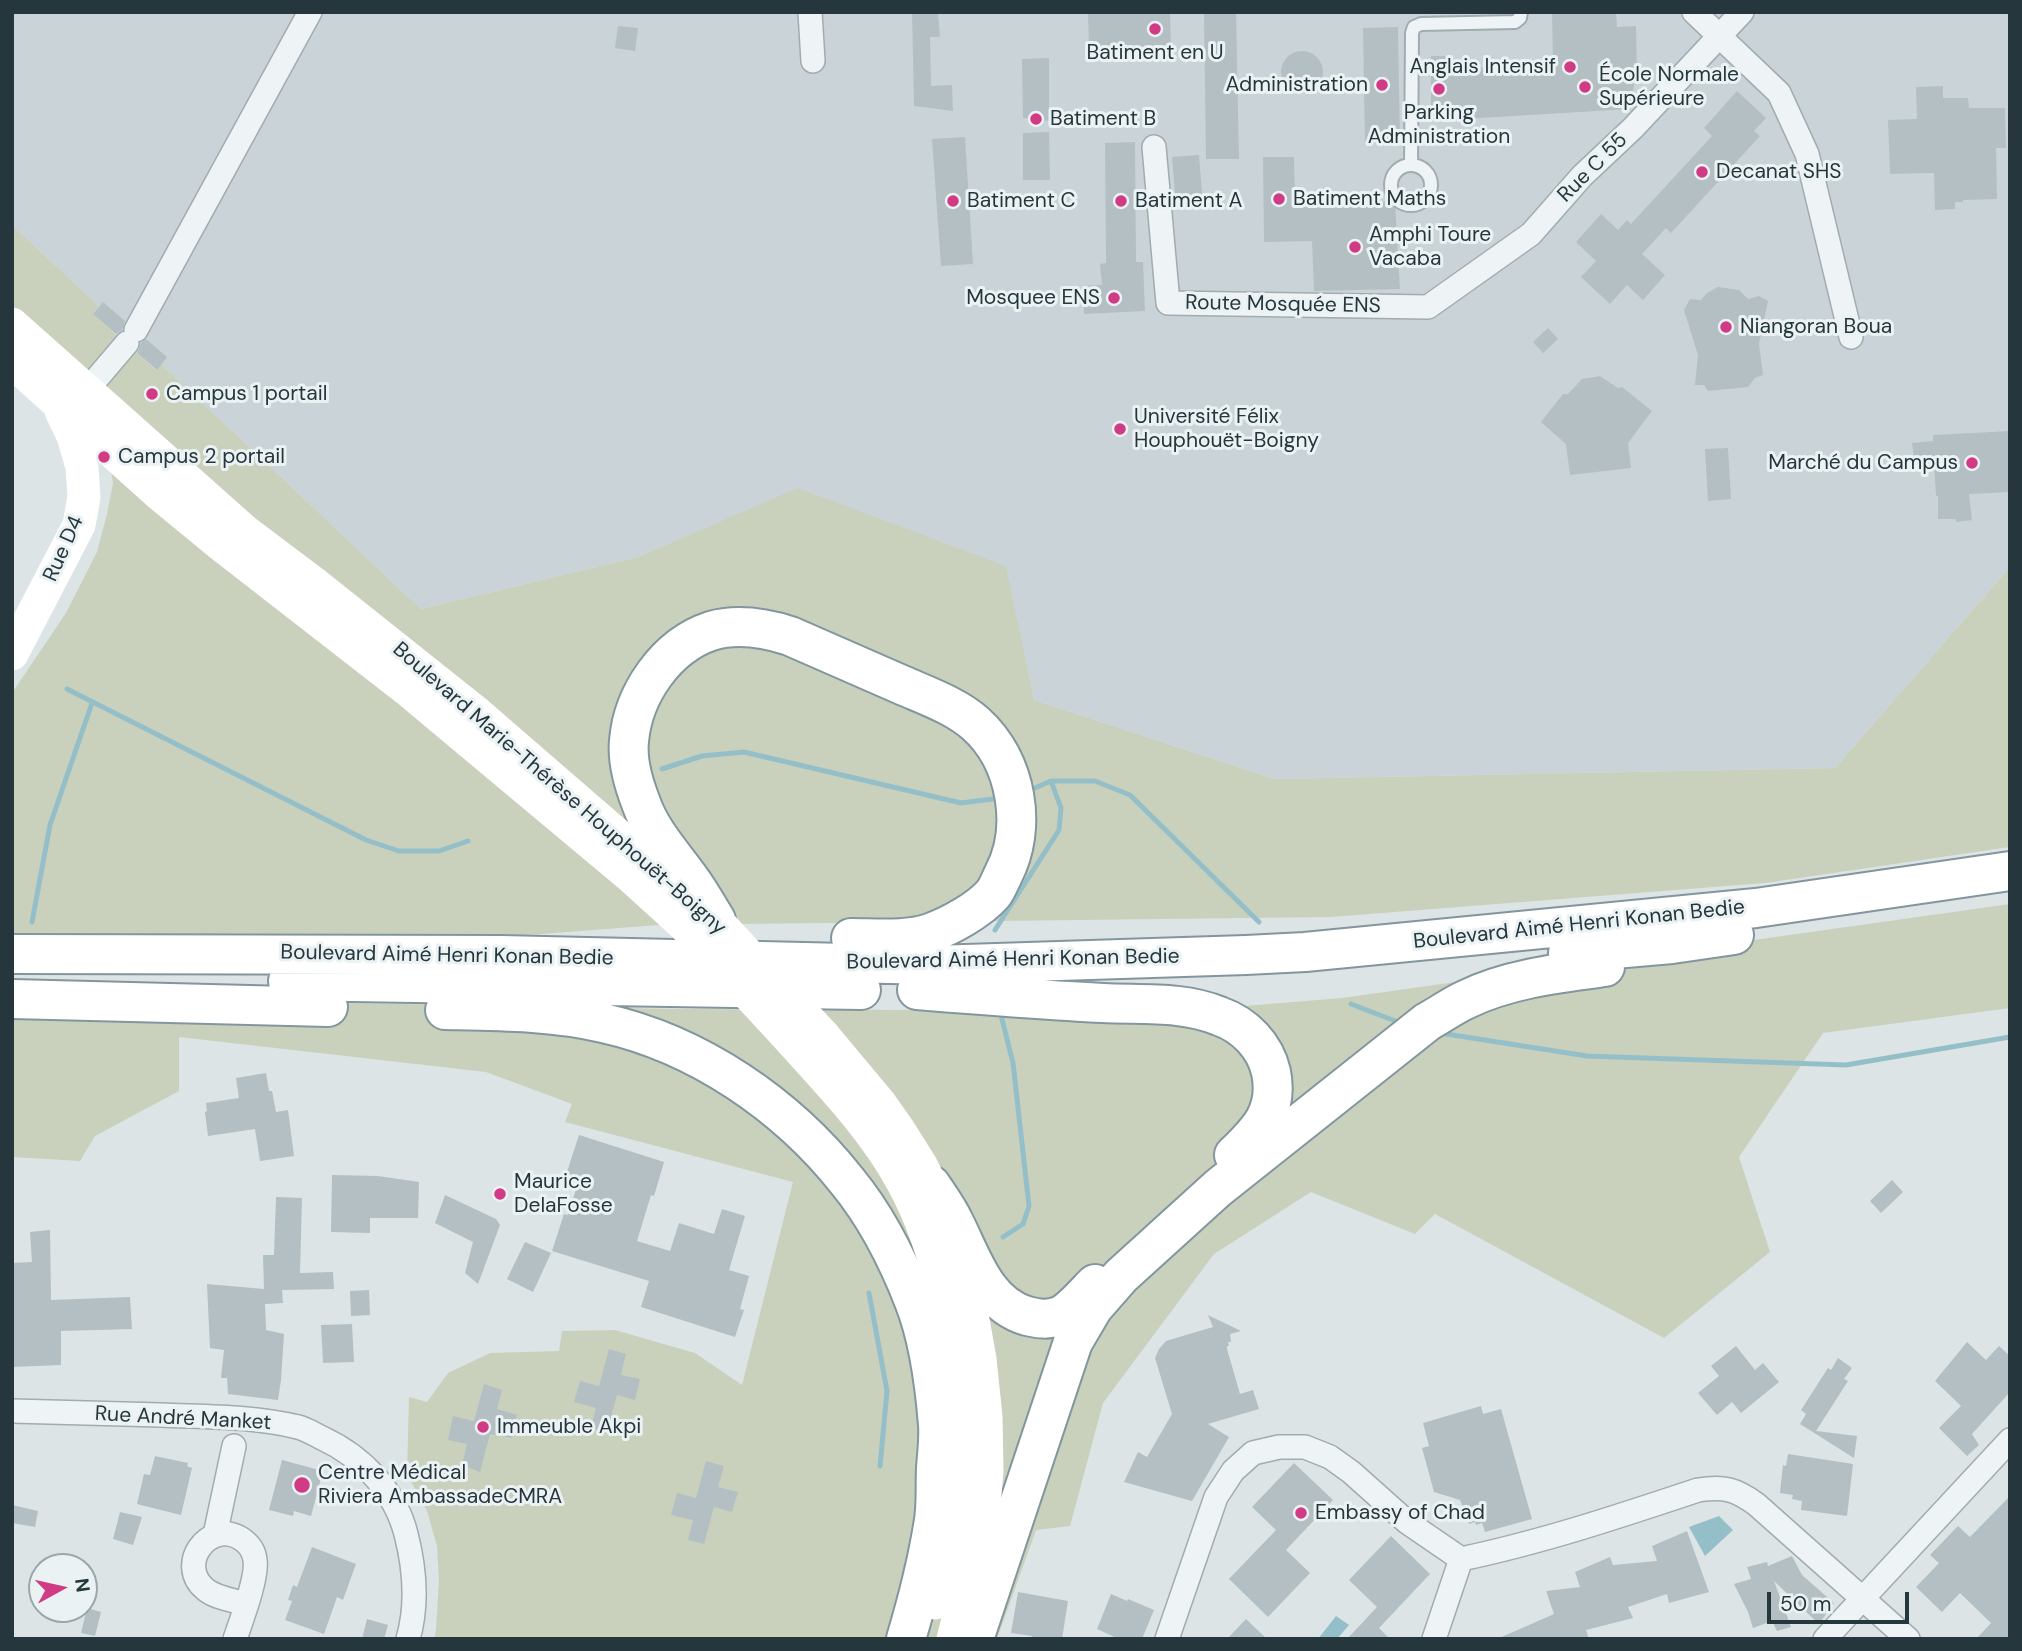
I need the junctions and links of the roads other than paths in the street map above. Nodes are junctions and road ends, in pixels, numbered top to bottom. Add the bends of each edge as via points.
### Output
1 (310, 12) edge
2 (810, 12) edge
3 (1521, 12) edge
4 (1694, 12) edge
5 (1742, 12) edge
6 (1720, 37) junction
7 (813, 61) dead end
8 (1154, 147) dead end
9 (1411, 165) dead end
10 (1531, 234) joint
11 (12, 324) edge
12 (1851, 337) dead end
13 (12, 362) edge
14 (87, 390) junction
15 (55, 399) junction
16 (12, 654) edge
17 (2010, 871) edge
18 (2010, 896) edge
19 (700, 923) junction
20 (1672, 944) junction
21 (12, 954) edge
22 (501, 955) junction
23 (1308, 964) junction
24 (12, 977) edge
25 (916, 990) junction
26 (12, 999) edge
27 (931, 1185) junction
28 (12, 1411) edge
29 (2010, 1440) edge
30 (234, 1446) dead end
31 (215, 1535) junction
32 (1461, 1559) junction
33 (1862, 1598) junction
34 (246, 1604) junction
35 (235, 1639) edge
36 (408, 1639) edge
37 (906, 1639) edge
38 (924, 1639) edge
39 (953, 1639) edge
40 (974, 1639) edge
41 (1167, 1639) edge
42 (1434, 1639) edge
43 (1825, 1639) edge
44 (1908, 1639) edge

1 - 14 street via 131,337
2 - 7 street
3 - 9 lane via 1516,22 1414,27
4 - 6 street
5 - 6 street, Rue C 55
6 - 10 street, Rue C 55
6 - 12 street via 1779,93 1807,154
8 - 10 street, Route Mosquée ENS via 1168,303 1428,307
11 - 14 main road, Boulevard Marie-Thérèse Houphouët-Boigny
13 - 15 main road, Boulevard Marie-Thérèse Houphouët-Boigny
14 - 19 main road, Boulevard Marie-Thérèse Houphouët-Boigny via 246,532 477,713
15 - 16 main road, Rue D4 via 73,436 85,496 79,525
15 - 19 main road, Boulevard Marie-Thérèse Houphouët-Boigny via 221,545 410,692 630,876
17 - 23 highway, Boulevard Aimé Henri Konan Bedie
18 - 20 highway, Boulevard Aimé Henri Konan Bedie
19 - 22 highway via 690,878 641,804 629,741 645,686 686,643 712,631 738,627 765,628 790,636 948,705 975,723 1004,760 1014,796 1016,836 1011,860 994,893 964,917 929,933 890,939 538,944
19 - 27 main road, Boulevard Marie-Thérèse Houphouët-Boigny, bridge via 824,1036 880,1103
19 - 38 main road, Boulevard Marie-Thérèse Houphouët-Boigny, bridge via 885,1154 918,1216 940,1281 954,1359 958,1476 954,1530
20 - 23 highway, Boulevard Aimé Henri Konan Bedie via 1363,971
20 - 40 highway via 1650,957 1523,981 1465,1000 1395,1047 1218,1188 1121,1276 1093,1308 1073,1342
21 - 22 highway, Boulevard Aimé Henri Konan Bedie
22 - 23 highway, Boulevard Aimé Henri Konan Bedie via 934,965 1246,955
23 - 25 highway, Boulevard Aimé Henri Konan Bedie
24 - 25 highway, Boulevard Aimé Henri Konan Bedie
25 - 27 highway via 1187,1006 1237,1024 1258,1042 1267,1057 1272,1084 1270,1109 1258,1132 1062,1315 1043,1320 1025,1316 990,1292
26 - 37 highway via 554,1016 603,1023 690,1054 764,1100 848,1182 887,1242 915,1303 929,1357 938,1427 934,1524
27 - 39 main road, Boulevard Marie-Thérèse Houphouët-Boigny via 958,1253 980,1359 986,1417 982,1528
28 - 36 street, Rue André Manket via 256,1419 301,1428 335,1444 362,1462 387,1491 402,1521 415,1587
29 - 33 street
30 - 31 street
31 - 34 street via 234,1535 253,1551 256,1563
31 - 34 street via 201,1544 195,1555 197,1579 215,1595
32 - 33 street via 1510,1549 1718,1487 1739,1492 1756,1504
32 - 41 street via 1407,1522 1330,1457 1305,1447 1253,1453 1233,1471 1216,1497
32 - 42 street
33 - 43 street
33 - 44 street
34 - 35 street

